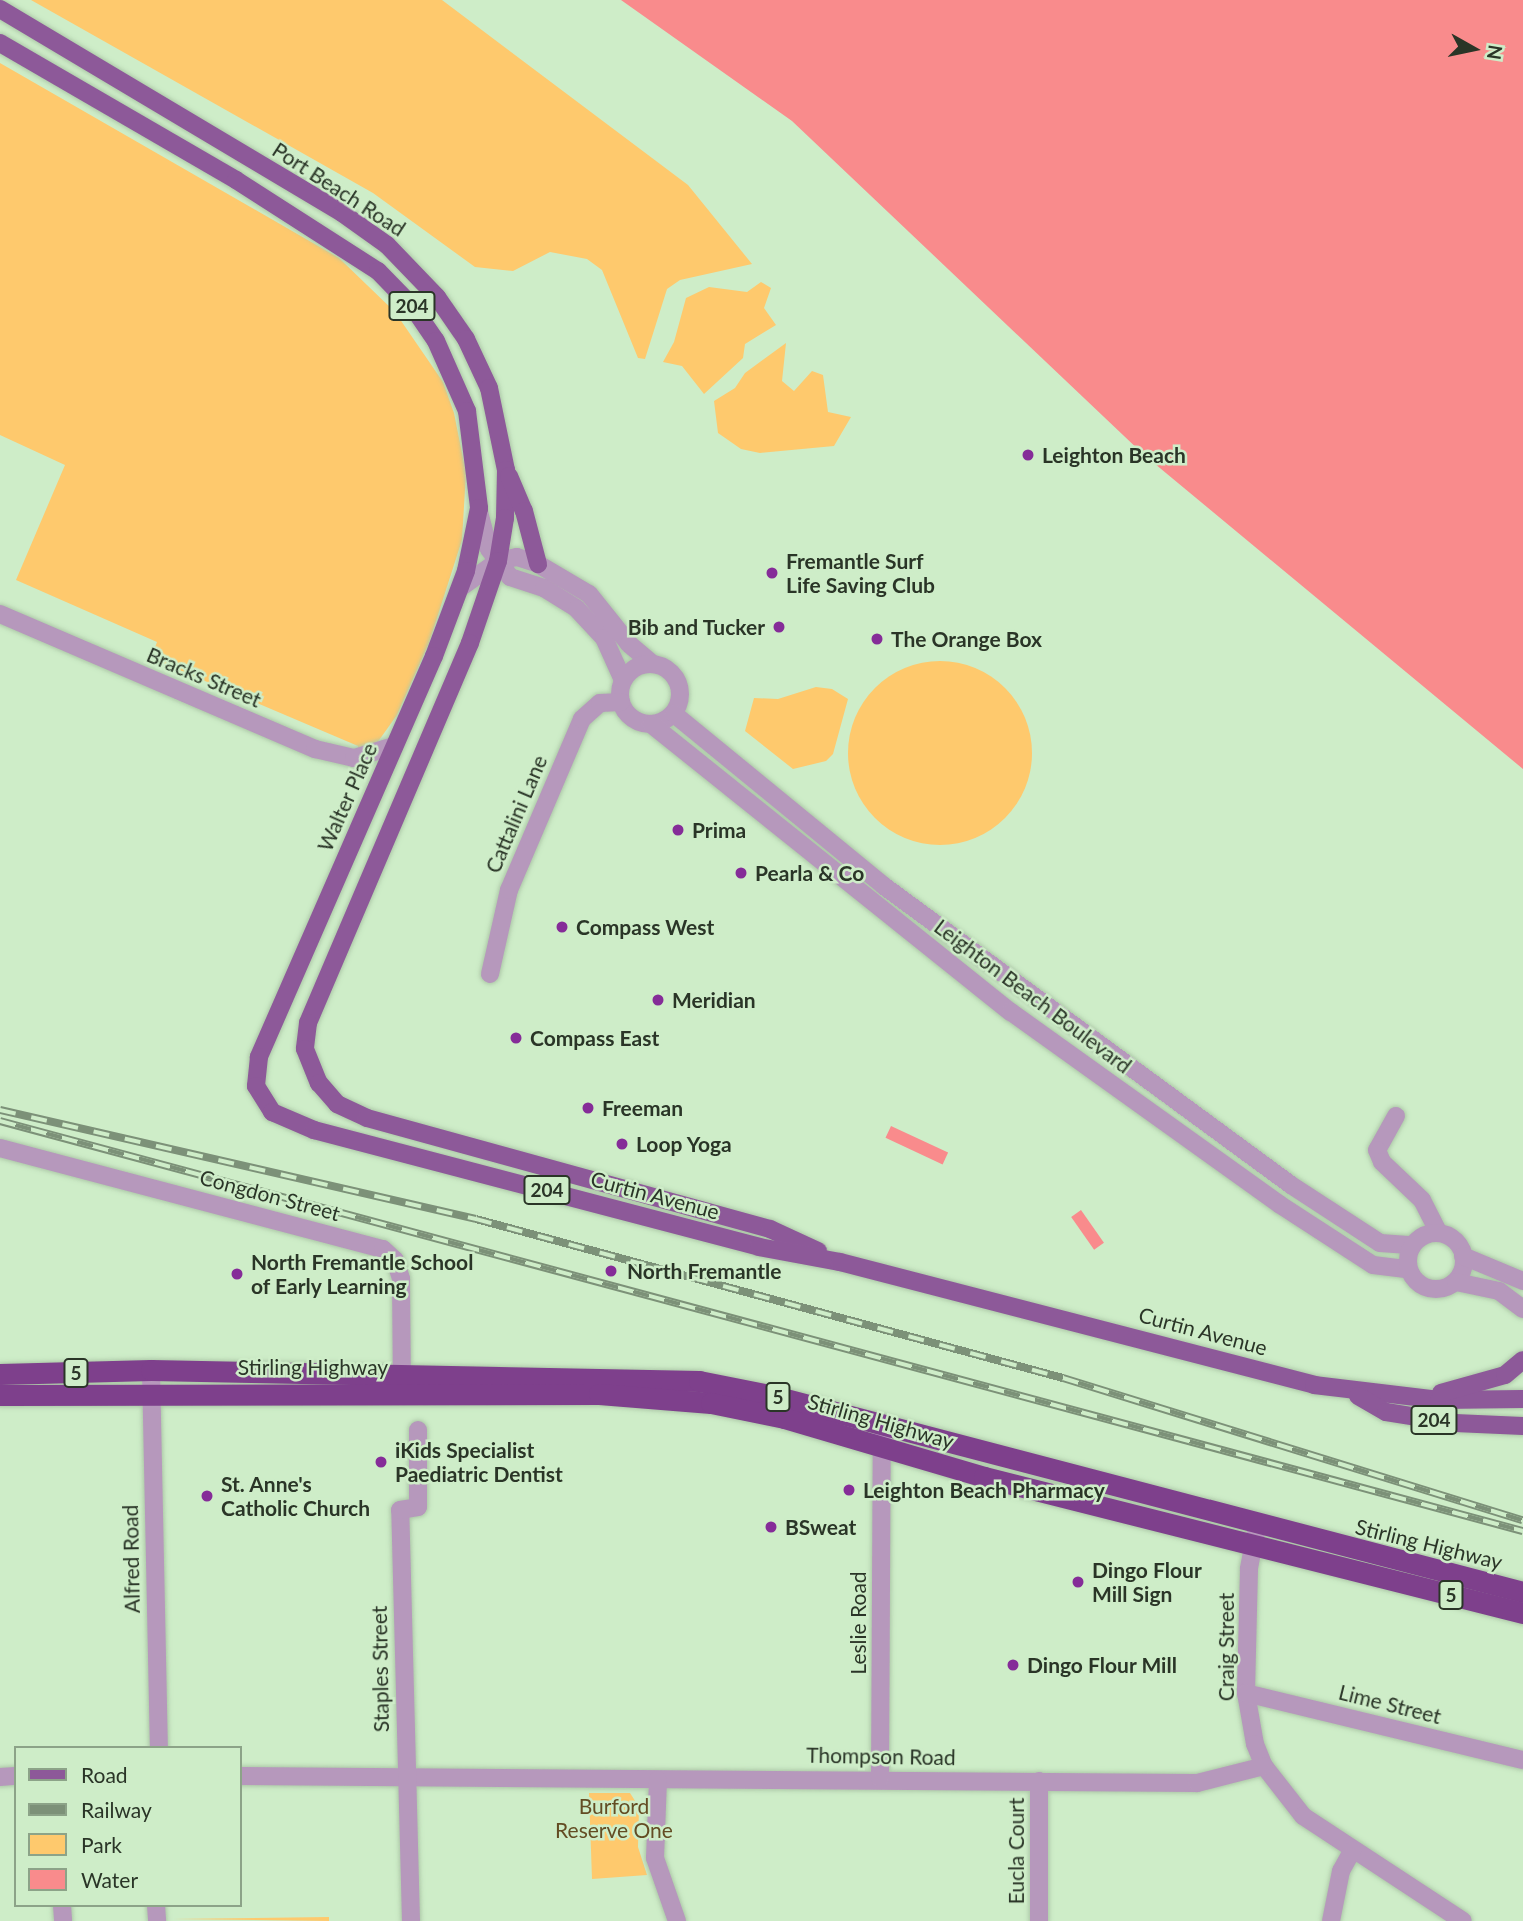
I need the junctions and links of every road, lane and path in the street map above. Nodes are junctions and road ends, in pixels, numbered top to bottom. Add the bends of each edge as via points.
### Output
1 (0, 9) edge
2 (0, 43) edge
3 (506, 470) junction
4 (479, 508) junction
5 (498, 561) junction
6 (538, 564) junction
7 (460, 589) junction
8 (0, 614) edge
9 (652, 663) junction
10 (623, 680) junction
11 (621, 702) junction
12 (674, 714) junction
13 (651, 724) junction
14 (394, 746) junction
15 (489, 974) dead end
16 (262, 1102) joint
17 (1396, 1116) dead end
18 (0, 1148) edge
19 (1439, 1233) junction
20 (1412, 1245) junction
21 (1463, 1256) junction
22 (840, 1262) junction
23 (1408, 1269) junction
24 (1523, 1281) edge
25 (1456, 1282) junction
26 (1523, 1309) edge
27 (1523, 1360) edge
28 (151, 1370) junction
29 (0, 1374) edge
30 (402, 1384) junction
31 (1352, 1392) junction
32 (151, 1393) junction
33 (0, 1395) edge
34 (1420, 1399) junction
35 (1523, 1399) edge
36 (1523, 1426) edge
37 (418, 1430) dead end
38 (882, 1436) junction
39 (1255, 1535) junction
40 (1523, 1592) edge
41 (1523, 1613) edge
42 (1246, 1693) junction
43 (159, 1746) edge
44 (1523, 1760) edge
45 (1264, 1766) junction
46 (242, 1776) edge
47 (407, 1778) junction
48 (880, 1778) junction
49 (658, 1780) junction
50 (1038, 1781) junction
51 (1352, 1852) junction
52 (411, 1921) edge
53 (677, 1921) edge
54 (1039, 1921) edge
55 (1331, 1921) edge
56 (1463, 1921) edge

1 - 3 main road, Port Beach Road / 204 via 331,206 387,245 437,297 466,339 489,388
2 - 4 main road, 204 via 236,180 379,271 412,306 452,372 473,440
3 - 5 main road, Port Beach Road / 204
3 - 6 main road via 524,511
4 - 5 street via 489,549
4 - 7 main road, Walter Place / 204
5 - 6 street via 517,557
5 - 7 street
5 - 10 street via 510,577 544,588 577,609 604,638
5 - 22 main road, Curtin Avenue / 204 via 470,643 307,1023 305,1049 311,1069 328,1096 367,1118 770,1230
6 - 9 street via 589,594 629,644
7 - 14 main road, Walter Place / 204
8 - 14 street, Bracks Street via 315,749 354,758
9 - 10 street via 640,665
9 - 12 street via 667,668 678,680 681,690
10 - 11 street
11 - 13 street via 633,718
11 - 15 street, Cattalini Lane via 600,703 582,719 509,890
12 - 13 street
12 - 20 street, Leighton Beach Boulevard via 884,886 1291,1185 1380,1243
13 - 23 street, Leighton Beach Boulevard via 1011,1012 1279,1204 1373,1265
14 - 16 main road, Walter Place / 204 via 259,1057 256,1086
16 - 22 main road, Curtin Avenue / 204 via 290,1123 314,1130 759,1247
17 - 19 street via 1377,1150 1382,1163 1422,1200
18 - 30 street, Congdon Street via 383,1249 395,1260 401,1279
19 - 20 street, Leighton Beach Boulevard via 1425,1235
19 - 21 street via 1452,1238
20 - 23 street
21 - 24 street
21 - 25 street
22 - 31 main road, Curtin Avenue / 204
23 - 25 street via 1416,1282 1428,1289
25 - 26 street via 1499,1291
27 - 34 main road via 1505,1375
28 - 29 highway, Stirling Highway / 5
28 - 30 highway, Stirling Highway / 5
28 - 32 street, Alfred Road
30 - 32 highway, Stirling Highway / 5
30 - 38 highway, Stirling Highway / 5 via 681,1399
31 - 34 main road, Curtin Avenue / 204
31 - 36 main road, Curtin Avenue / 204 via 1386,1412 1455,1423
32 - 33 highway, Stirling Highway / 5
32 - 43 street, Alfred Road
34 - 35 main road, Curtin Avenue / 204
37 - 47 street, Staples Street via 418,1507 400,1510
38 - 39 highway, Stirling Highway / 5
38 - 48 street, Leslie Road
39 - 40 highway, Stirling Highway / 5
39 - 41 highway, Stirling Highway / 5
39 - 42 street, Craig Street
42 - 44 street, Lime Street
42 - 45 street, Craig Street
45 - 50 street, Thompson Road via 1197,1783
45 - 51 street via 1303,1816
46 - 47 street, Thompson Road
47 - 49 street, Thompson Road
47 - 52 street, Staples Street
48 - 49 street, Thompson Road via 693,1776
48 - 50 street, Thompson Road
49 - 53 street via 655,1858
50 - 54 street, Eucla Court
51 - 55 street via 1341,1871
51 - 56 street

